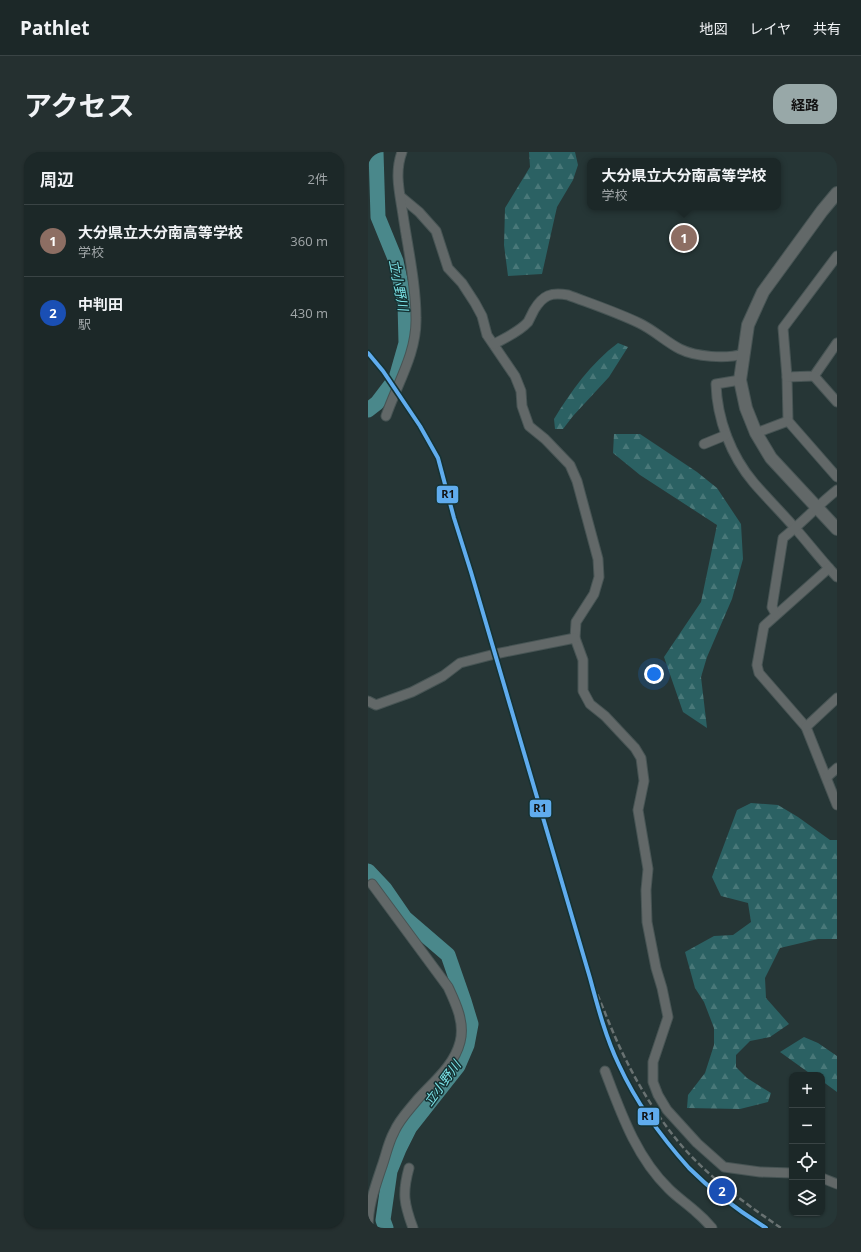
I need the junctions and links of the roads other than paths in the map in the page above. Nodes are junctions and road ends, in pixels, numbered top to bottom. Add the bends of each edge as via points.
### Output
1 (402, 152) edge
2 (837, 192) edge
3 (400, 197) junction
4 (837, 256) edge
5 (494, 344) junction
6 (837, 344) edge
7 (743, 354) junction
8 (814, 376) junction
9 (787, 377) junction
10 (740, 380) junction
11 (837, 402) edge
12 (386, 416) dead end
13 (788, 421) junction
14 (756, 433) junction
15 (726, 435) junction
16 (704, 444) dead end
17 (837, 477) edge
18 (837, 490) edge
19 (817, 506) junction
20 (795, 528) junction
21 (837, 529) edge
22 (829, 568) junction
23 (837, 577) edge
24 (776, 614) junction
25 (575, 638) junction
26 (837, 698) edge
27 (368, 701) edge
28 (806, 727) junction
29 (837, 768) edge
30 (827, 777) junction
31 (837, 805) edge
32 (372, 884) dead end
33 (605, 1071) dead end
34 (409, 1168) dead end
35 (789, 1173) edge
36 (825, 1179) edge
37 (837, 1184) edge
38 (368, 1228) edge
39 (413, 1228) edge
40 (712, 1228) edge

1 - 3 street via 398,179
2 - 7 street via 763,292 748,325
3 - 5 street via 419,212 436,231 448,268 475,303 487,335
3 - 12 street via 414,287 416,318 410,359 392,396
4 - 9 street via 783,328
5 - 7 street via 528,322 540,301 558,293 647,326 680,349 710,356
5 - 25 street via 517,381 522,406 530,426 570,465 593,539 599,577 594,594 576,622
6 - 8 street
7 - 10 street
8 - 9 street
8 - 11 street
9 - 13 street
10 - 14 street via 746,408
10 - 15 street via 716,384 720,417
13 - 14 street
13 - 17 street
14 - 19 street via 771,458
15 - 16 street
15 - 20 street via 734,453 753,482
18 - 19 street
19 - 20 street
19 - 21 street
20 - 22 street
20 - 24 street via 783,538 772,607
22 - 23 street
22 - 24 street
24 - 28 street via 764,626 757,665 759,673
25 - 27 street via 460,663 443,676 412,692 376,705
25 - 35 street via 583,660 583,691 590,704 605,716 641,758 644,781 638,810 648,869 647,922 668,1017 652,1062 653,1082 658,1095 667,1110 697,1143 724,1167
26 - 28 street
28 - 30 street
29 - 30 street
30 - 31 street
32 - 38 street via 448,987 460,1016 462,1031 460,1043 445,1070 394,1131 374,1188
33 - 40 street via 642,1156 669,1190 697,1212
34 - 39 street via 404,1185 404,1201
36 - 37 street

